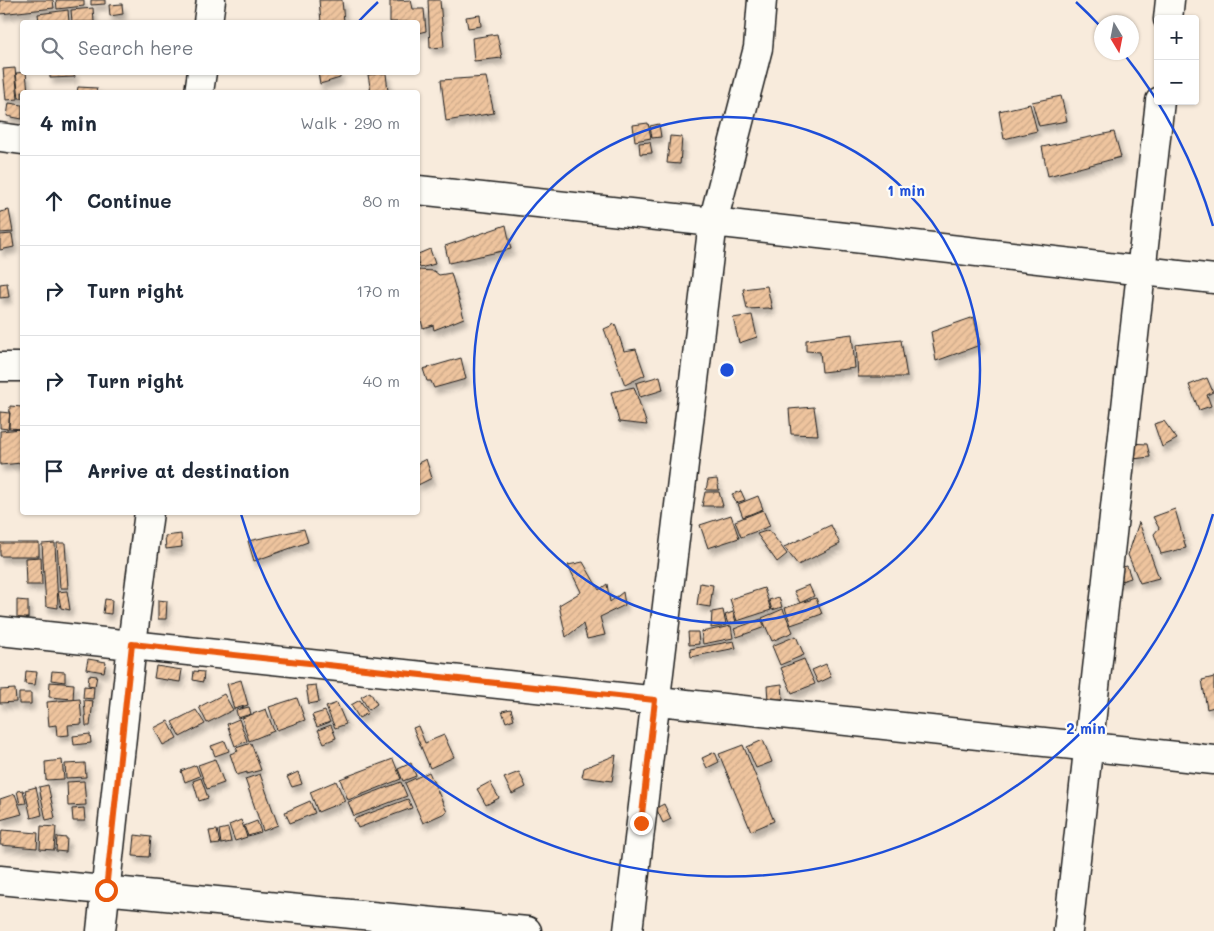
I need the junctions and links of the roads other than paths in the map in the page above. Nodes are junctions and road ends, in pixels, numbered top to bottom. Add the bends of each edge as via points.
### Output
1 (211, 0) edge
2 (762, 0) edge
3 (1170, 0) edge
4 (1168, 15) edge
5 (208, 20) edge
6 (202, 75) edge
7 (199, 90) edge
8 (1160, 105) edge
9 (0, 137) edge
10 (20, 140) edge
11 (420, 190) edge
12 (713, 222) junction
13 (1142, 271) junction
14 (1214, 279) edge
15 (20, 367) edge
16 (0, 368) edge
17 (149, 515) edge
18 (0, 631) edge
19 (132, 644) junction
20 (655, 700) junction
21 (1088, 747) junction
22 (1214, 760) edge
23 (0, 880) edge
24 (106, 890) junction
25 (101, 931) edge
26 (527, 931) edge
27 (628, 931) edge
28 (1068, 931) edge

1 - 5 street
2 - 12 street via 758,48
3 - 4 street
6 - 7 street
8 - 13 street
9 - 10 street
11 - 12 street
12 - 13 street
12 - 20 street
13 - 14 street
13 - 21 street
15 - 16 street
17 - 19 street
18 - 19 street
19 - 20 street
19 - 24 street
20 - 21 street
20 - 27 street
21 - 22 street
21 - 28 street
23 - 24 street
24 - 25 street
24 - 26 street

